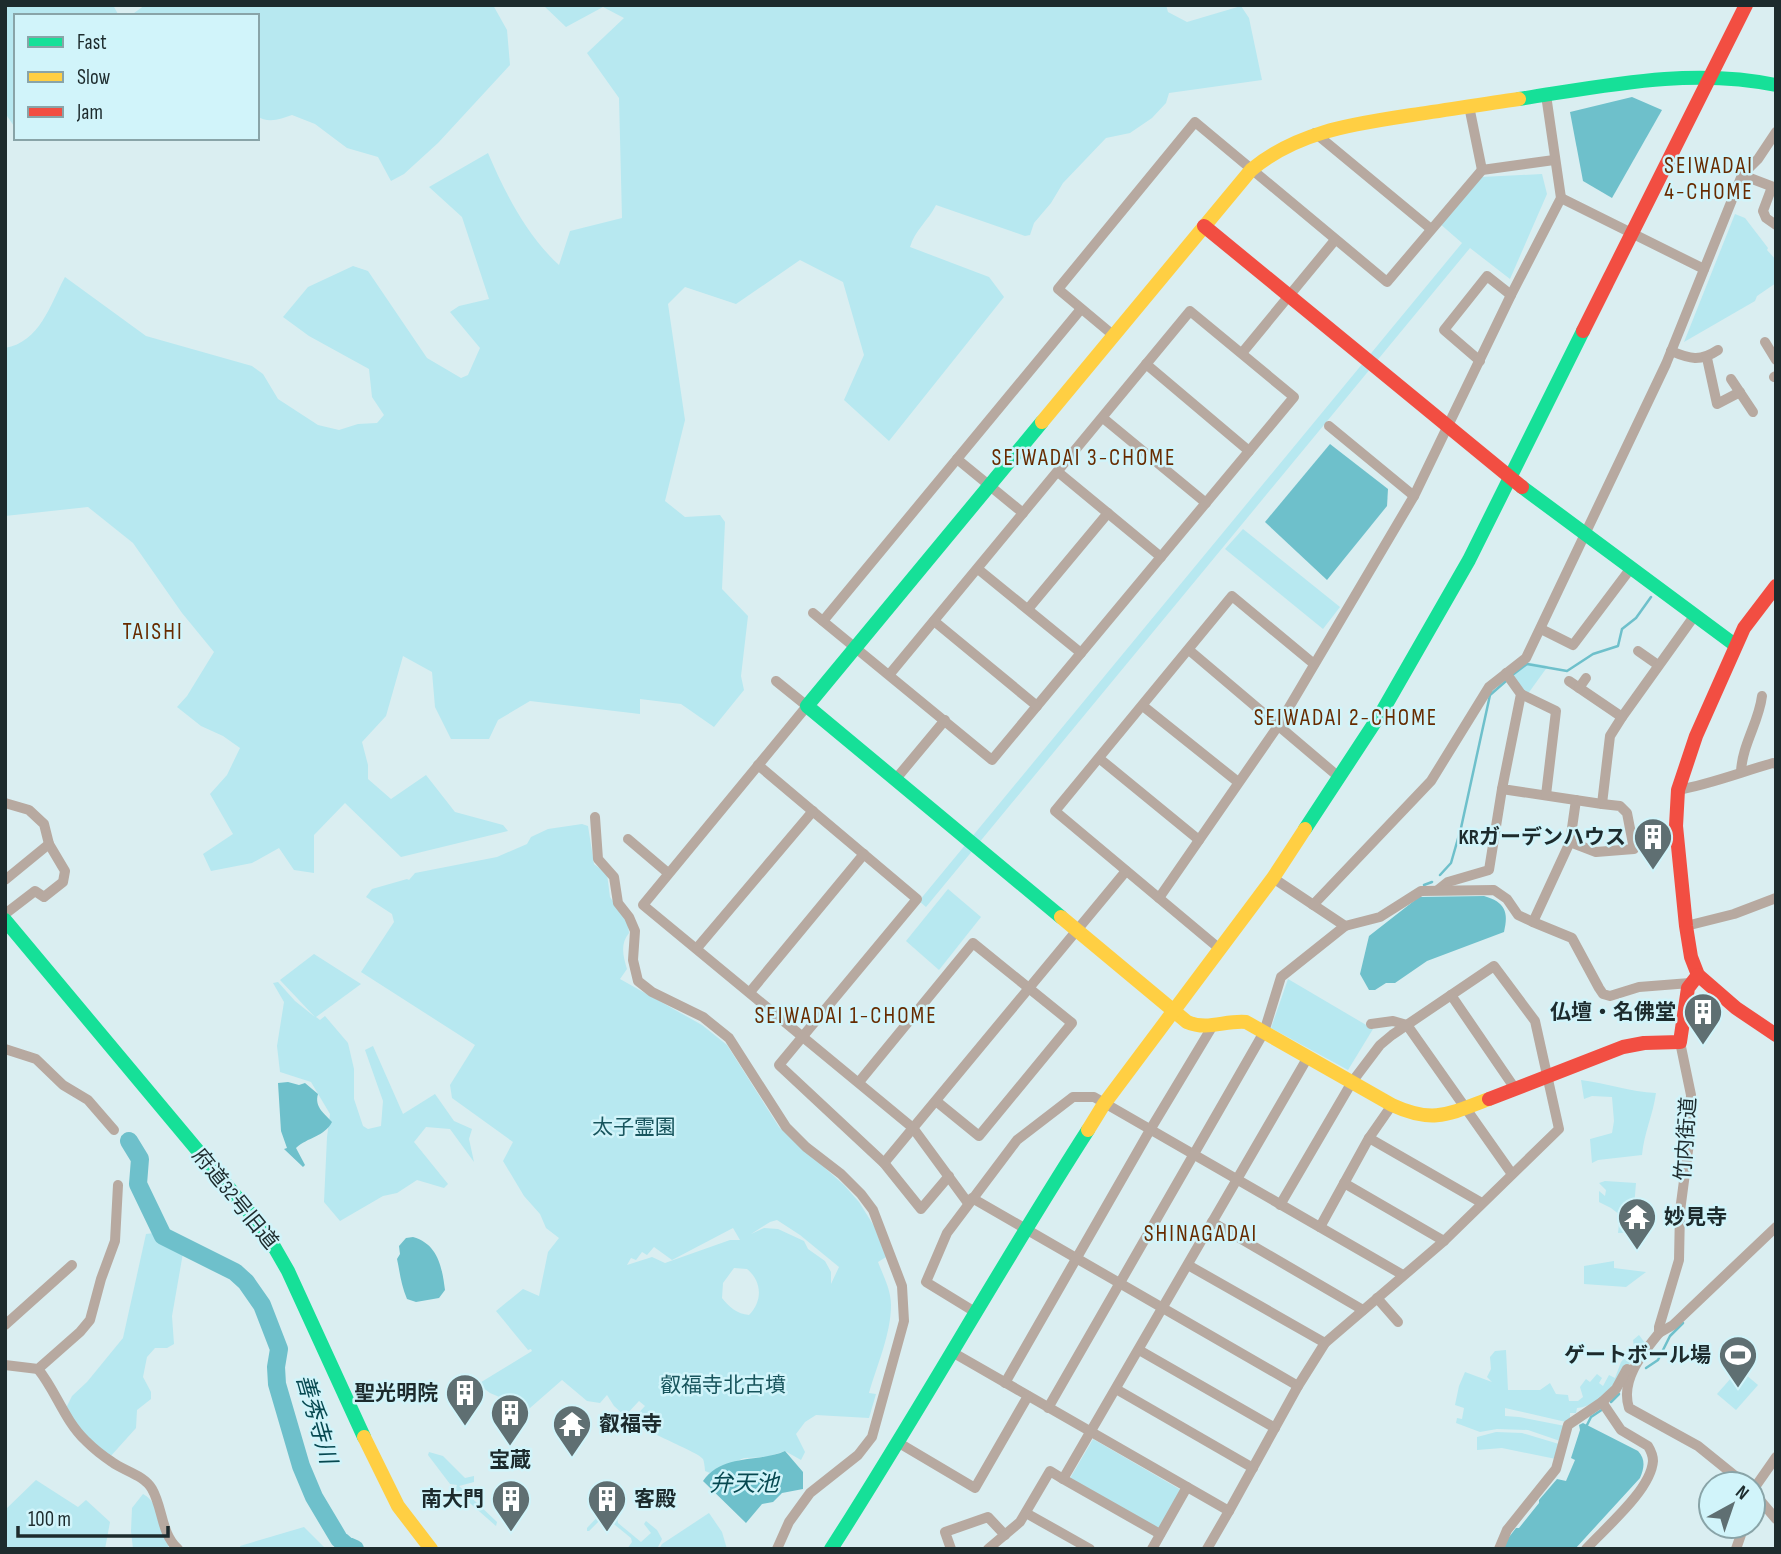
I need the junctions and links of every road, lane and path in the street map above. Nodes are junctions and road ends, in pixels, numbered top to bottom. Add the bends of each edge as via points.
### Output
1 (1745, 5) edge
2 (1709, 77) junction
3 (1776, 85) edge
4 (1546, 95) junction
5 (1469, 106) junction
6 (1776, 132) edge
7 (1315, 133) junction
8 (1554, 160) junction
9 (1251, 170) junction
10 (1482, 170) junction
11 (1742, 175) junction
12 (1774, 187) edge
13 (1561, 198) junction
14 (1776, 225) edge
15 (1204, 226) junction
16 (1431, 229) junction
17 (1632, 232) junction
18 (1335, 240) junction
19 (1704, 269) junction
20 (1511, 295) junction
21 (1289, 296) junction
22 (1082, 309) junction
23 (1113, 335) junction
24 (1765, 342) dead end
25 (1718, 350) dead end
26 (1671, 351) junction
27 (1242, 354) junction
28 (1707, 358) junction
29 (1776, 360) edge
30 (1480, 361) junction
31 (1146, 364) junction
32 (1731, 379) dead end
33 (1740, 392) junction
34 (1753, 412) dead end
35 (1102, 418) junction
36 (1329, 426) dead end
37 (1447, 427) junction
38 (1249, 451) junction
39 (957, 459) junction
40 (1058, 471) junction
41 (1510, 478) junction
42 (988, 485) junction
43 (1414, 496) junction
44 (1206, 503) junction
45 (1023, 513) junction
46 (1108, 513) junction
47 (1585, 534) junction
48 (1161, 557) junction
49 (1631, 568) junction
50 (978, 569) junction
51 (1776, 586) edge
52 (1028, 609) junction
53 (813, 613) dead end
54 (1695, 615) junction
55 (823, 621) junction
56 (934, 621) junction
57 (1541, 629) junction
58 (1735, 645) junction
59 (855, 648) junction
60 (1189, 650) junction
61 (1638, 651) dead end
62 (1081, 653) junction
63 (1314, 664) junction
64 (1658, 665) junction
65 (1506, 673) junction
66 (889, 675) junction
67 (1586, 678) dead end
68 (776, 681) dead end
69 (1569, 681) dead end
70 (1579, 688) junction
71 (1521, 694) junction
72 (1762, 696) dead end
73 (807, 706) junction
74 (1037, 706) junction
75 (1143, 706) junction
76 (1622, 717) junction
77 (945, 720) junction
78 (1278, 726) junction
79 (1100, 759) junction
80 (1776, 764) edge
81 (758, 765) junction
82 (1741, 772) junction
83 (1340, 778) junction
84 (895, 780) junction
85 (1238, 782) junction
86 (1502, 789) junction
87 (1678, 790) junction
88 (1546, 795) junction
89 (1576, 800) junction
90 (5, 803) edge
91 (1602, 803) junction
92 (813, 811) junction
93 (595, 817) dead end
94 (628, 839) dead end
95 (1199, 840) junction
96 (1570, 842) junction
97 (49, 844) junction
98 (864, 854) junction
99 (1126, 871) junction
100 (668, 873) junction
101 (1273, 878) junction
102 (5, 880) edge
103 (1438, 890) junction
104 (1159, 898) junction
105 (1776, 898) edge
106 (643, 905) junction
107 (1313, 905) junction
108 (5, 914) edge
109 (629, 917) junction
110 (5, 920) edge
111 (1533, 922) junction
112 (1345, 926) junction
113 (1686, 926) junction
114 (1077, 930) junction
115 (697, 948) junction
116 (1221, 950) junction
117 (1694, 979) junction
118 (1028, 989) junction
119 (750, 992) junction
120 (1451, 995) junction
121 (1173, 1011) junction
122 (1371, 1024) dead end
123 (1408, 1024) junction
124 (1212, 1027) junction
125 (1264, 1032) junction
126 (1776, 1035) edge
127 (803, 1036) junction
128 (1680, 1042) junction
129 (5, 1049) edge
130 (1308, 1057) junction
131 (1548, 1078) junction
132 (859, 1082) junction
133 (1352, 1082) junction
134 (1516, 1090) junction
135 (936, 1101) junction
136 (1104, 1104) junction
137 (1392, 1105) junction
138 (1467, 1109) junction
139 (913, 1128) junction
140 (114, 1130) dead end
141 (1150, 1130) junction
142 (1369, 1138) junction
143 (1193, 1155) junction
144 (884, 1163) junction
145 (1512, 1174) junction
146 (949, 1176) junction
147 (1236, 1180) junction
148 (1344, 1183) junction
149 (118, 1185) dead end
150 (970, 1201) junction
151 (1482, 1203) junction
152 (1280, 1205) junction
153 (1212, 1222) junction
154 (1320, 1227) junction
155 (1776, 1227) edge
156 (1024, 1229) junction
157 (1444, 1241) junction
158 (1076, 1259) junction
159 (72, 1265) dead end
160 (1188, 1265) junction
161 (1403, 1275) junction
162 (1119, 1284) junction
163 (1377, 1298) junction
164 (1163, 1309) junction
165 (1363, 1310) junction
166 (975, 1312) junction
167 (1398, 1322) dead end
168 (5, 1325) edge
169 (1659, 1333) junction
170 (1325, 1343) junction
171 (1651, 1343) junction
172 (1139, 1350) junction
173 (952, 1352) junction
174 (5, 1365) edge
175 (38, 1369) junction
176 (1005, 1383) junction
177 (1298, 1386) junction
178 (1116, 1389) junction
179 (1028, 1395) junction
180 (1602, 1402) junction
181 (1048, 1408) junction
182 (1275, 1428) junction
183 (1091, 1432) junction
184 (900, 1443) junction
185 (1253, 1468) junction
186 (1728, 1470) edge
187 (1063, 1479) junction
188 (1187, 1487) junction
189 (1229, 1511) junction
190 (1026, 1513) junction
191 (1160, 1534) junction
192 (1005, 1535) junction
193 (178, 1549) edge
194 (431, 1549) edge
195 (777, 1549) edge
196 (831, 1549) edge
197 (951, 1549) edge
198 (988, 1549) edge
199 (1090, 1549) edge
200 (1152, 1549) edge
201 (1207, 1549) edge
202 (1499, 1549) edge
203 (1586, 1549) edge

1 - 2 main road
2 - 3 main road
2 - 4 main road via 1677,76
2 - 17 main road
4 - 5 main road
4 - 8 street
5 - 7 main road
5 - 10 street
6 - 11 street
7 - 9 main road via 1274,152
7 - 16 street
8 - 10 street
8 - 13 street
9 - 15 main road
9 - 18 street
9 - 22 street via 1195,122 1058,289
10 - 16 street
11 - 12 street
11 - 19 street
12 - 14 street via 1763,211
13 - 17 street
13 - 20 street
15 - 21 main road
15 - 23 main road
16 - 18 street via 1387,282
17 - 19 street
17 - 41 main road
18 - 21 street
19 - 26 street
20 - 30 street
20 - 30 street via 1487,276 1444,330
21 - 27 street
21 - 37 main road
22 - 23 street
22 - 39 street
23 - 42 main road
24 - 29 street
25 - 28 street
26 - 28 street
26 - 47 street
27 - 31 street via 1190,312
27 - 38 street via 1294,397
28 - 33 street via 1717,404
30 - 37 street
31 - 35 street
31 - 38 street
32 - 33 street
33 - 34 street
35 - 40 street
35 - 44 street
36 - 43 street
37 - 41 main road
37 - 43 street
38 - 44 street
39 - 42 street
39 - 55 street
40 - 45 street
40 - 46 street
41 - 47 main road
41 - 83 main road via 1430,630
42 - 45 street
42 - 59 main road
43 - 63 street
44 - 48 street
45 - 50 street
46 - 48 street
46 - 52 street
47 - 49 main road
47 - 57 street
48 - 62 street
49 - 54 main road
49 - 57 street via 1573,645
50 - 52 street
50 - 56 street
51 - 58 main road
52 - 62 street
53 - 55 street
54 - 58 main road
54 - 64 street
55 - 59 street
56 - 66 street
56 - 74 street
57 - 65 street via 1526,658
58 - 87 main road
59 - 66 street
59 - 73 main road
60 - 63 street via 1232,596
60 - 75 street
60 - 78 street
61 - 64 street
62 - 74 street
63 - 78 street
64 - 76 street
65 - 71 street
65 - 107 street via 1489,687 1431,781
66 - 77 street
67 - 70 street
68 - 73 street
69 - 70 street
70 - 76 street
71 - 86 street
71 - 88 street via 1556,711
72 - 82 street
73 - 81 street
73 - 84 main road
74 - 77 street via 992,760
75 - 79 street
75 - 85 street
76 - 91 street via 1610,736
77 - 84 street
78 - 83 street
78 - 85 street
79 - 95 street
79 - 99 street via 1055,811
80 - 82 street
81 - 92 street
81 - 100 street
82 - 87 street
83 - 101 main road
84 - 114 main road
85 - 95 street
86 - 88 street
86 - 103 street via 1489,870
87 - 113 main road via 1676,826
88 - 89 street
89 - 91 street
89 - 96 street
90 - 97 street via 29,810 44,824
91 - 96 street via 1620,806 1628,813 1634,849 1596,852
92 - 98 street
92 - 115 street
93 - 109 street via 598,859 614,877 618,903
94 - 100 street
95 - 104 street
96 - 111 street
97 - 102 street
97 - 108 street via 65,871 63,882 44,897 35,891
98 - 119 street
98 - 127 street via 917,899
99 - 104 street
99 - 114 street
100 - 106 street
101 - 107 street
101 - 116 main road
103 - 111 street via 1494,890 1518,915
103 - 112 street via 1421,891 1380,916
104 - 116 street
105 - 113 street via 1734,915
106 - 109 street
106 - 115 street
107 - 112 street
109 - 195 street via 635,931 633,960 638,981 703,1017 729,1038 786,1127 847,1180 873,1210 902,1286 904,1321 872,1437 858,1455 810,1493
110 - 194 main road, 府道32号旧道 via 265,1231 286,1265 378,1468 398,1506
111 - 117 street via 1572,938 1599,988 1609,996
112 - 125 street via 1281,977
113 - 117 main road
114 - 118 street
114 - 121 main road
115 - 119 street
116 - 121 main road
117 - 126 main road
117 - 128 main road, 竹内街道
118 - 132 street via 973,943
118 - 135 street
118 - 135 street via 1072,1023 979,1136
119 - 127 street
120 - 123 street
120 - 131 street via 1494,966 1535,1021
120 - 134 street
121 - 124 main road via 1194,1026
121 - 136 main road
122 - 123 street
123 - 133 street via 1380,1045
123 - 138 street
124 - 125 main road via 1242,1021
124 - 141 street
125 - 130 main road
125 - 143 street
127 - 132 street
127 - 144 street via 779,1065
128 - 131 main road via 1623,1047
128 - 169 street, 竹内街道 via 1691,1095 1689,1143 1679,1260
129 - 140 street via 36,1059 63,1085 88,1100
130 - 133 main road
130 - 147 street
131 - 134 main road
131 - 145 street via 1559,1129
132 - 139 street
133 - 137 main road
133 - 152 street
134 - 138 main road
135 - 139 street
136 - 141 street
136 - 150 street via 1094,1097 1073,1097 1017,1140
136 - 156 main road
137 - 138 main road via 1424,1116
137 - 142 street
138 - 145 street
139 - 144 street
139 - 146 street
141 - 143 street
141 - 158 street
142 - 148 street
142 - 151 street
143 - 147 street
143 - 162 street
144 - 146 street via 921,1209
145 - 151 street
146 - 150 street
147 - 152 street
147 - 153 street
148 - 154 street
148 - 157 street
149 - 175 street via 115,1241 90,1320
150 - 156 street
150 - 166 street via 947,1233 926,1282
151 - 157 street
152 - 154 street
153 - 160 street
153 - 165 street
154 - 161 street
155 - 169 street
156 - 158 street
156 - 166 main road
157 - 161 street
158 - 162 street
158 - 176 street
159 - 168 street
160 - 164 street
160 - 170 street
161 - 163 street
162 - 164 street
162 - 181 street
163 - 165 street
163 - 167 street
164 - 172 street
164 - 177 street
165 - 170 street
166 - 173 main road
169 - 171 street, 竹内街道
170 - 177 street
171 - 180 street
171 - 186 street, 竹内街道 via 1628,1380 1625,1395 1629,1408 1698,1446
172 - 178 street
172 - 182 street
173 - 176 street
173 - 184 main road
174 - 175 street
175 - 193 street via 85,1441 152,1488 163,1523
176 - 179 street
177 - 182 street
178 - 183 street
178 - 185 street
179 - 181 street
179 - 184 street via 975,1488
180 - 202 street via 1568,1424 1556,1469 1507,1530
180 - 203 street via 1621,1430 1648,1446 1653,1463 1647,1480
181 - 183 street
182 - 185 street
183 - 187 street
183 - 188 street
184 - 196 main road
185 - 189 street
187 - 190 street via 1050,1471
187 - 191 street
188 - 189 street
188 - 191 street
189 - 201 street
190 - 192 street
190 - 199 street
191 - 200 street
192 - 197 street via 988,1517 945,1532
192 - 198 street

